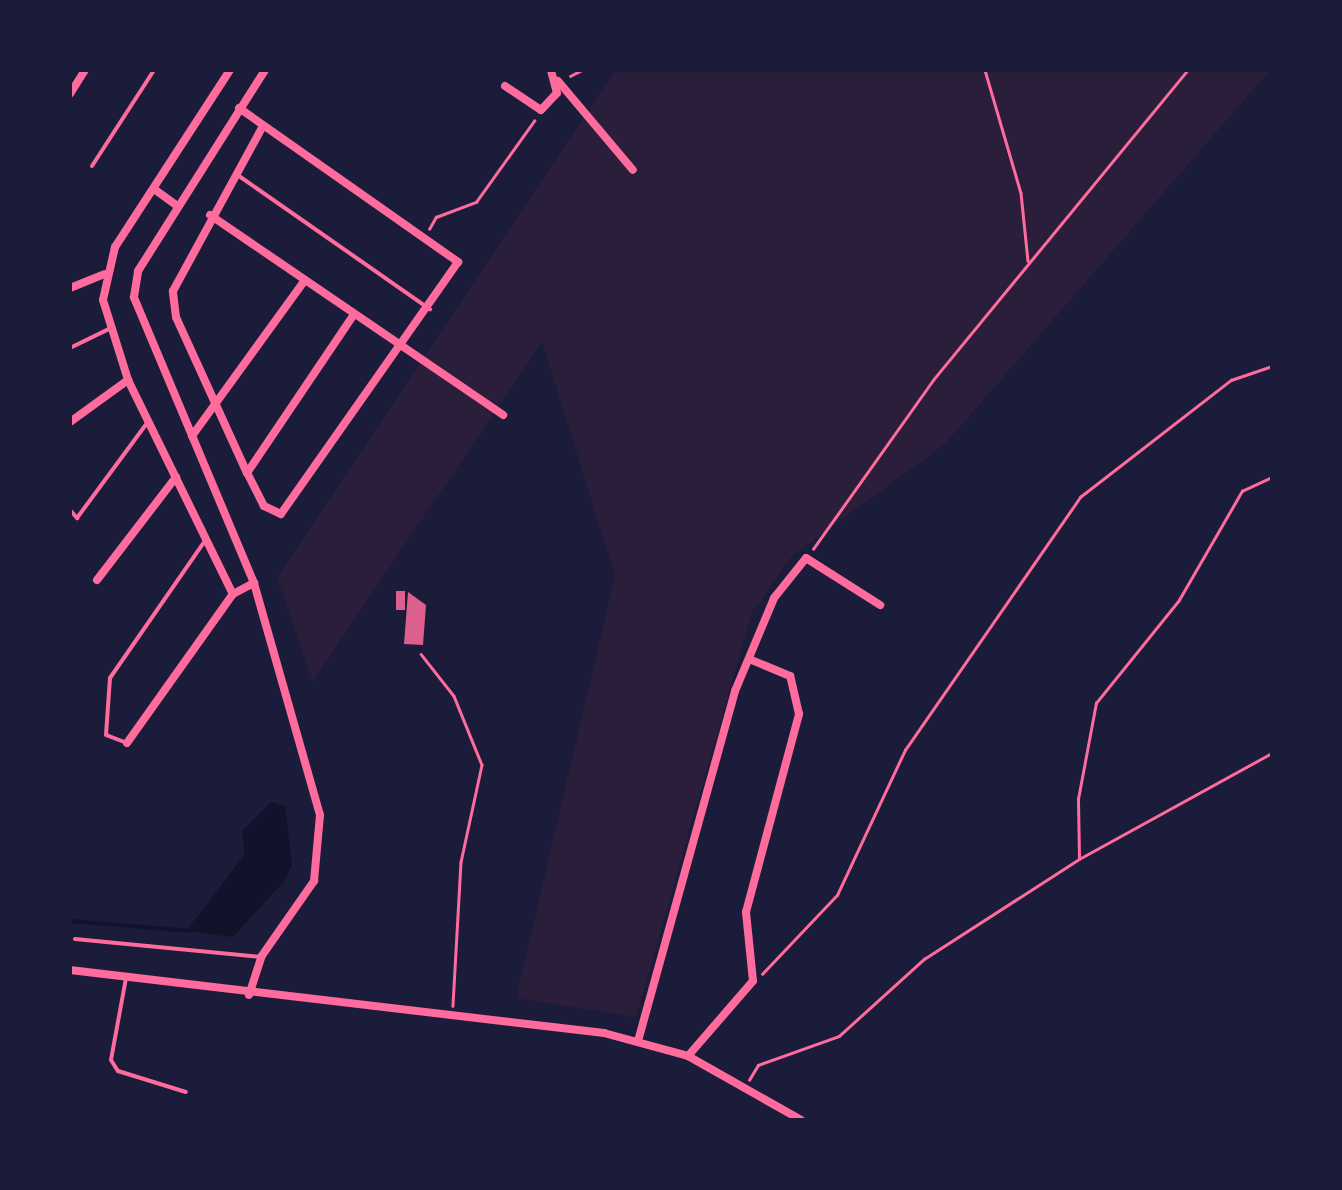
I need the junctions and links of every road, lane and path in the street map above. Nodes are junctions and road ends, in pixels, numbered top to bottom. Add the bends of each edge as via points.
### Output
1 (86, 70) edge
2 (154, 70) edge
3 (230, 70) edge
4 (265, 70) edge
5 (551, 70) edge
6 (582, 70) edge
7 (985, 70) edge
8 (1188, 70) edge
9 (558, 81) junction
10 (505, 86) dead end
11 (70, 94) edge
12 (239, 108) junction
13 (541, 110) junction
14 (264, 126) junction
15 (92, 166) dead end
16 (633, 170) dead end
17 (235, 173) junction
18 (154, 189) junction
19 (178, 206) junction
20 (210, 214) junction
21 (426, 235) junction
22 (1028, 262) junction
23 (104, 274) junction
24 (304, 282) junction
25 (70, 288) edge
26 (430, 310) junction
27 (353, 316) junction
28 (109, 329) junction
29 (70, 348) edge
30 (402, 348) junction
31 (1272, 366) edge
32 (128, 380) junction
33 (219, 408) junction
34 (503, 415) dead end
35 (70, 422) edge
36 (148, 422) junction
37 (192, 436) junction
38 (247, 473) junction
39 (176, 476) junction
40 (1272, 477) edge
41 (70, 510) edge
42 (206, 541) junction
43 (806, 558) junction
44 (97, 580) dead end
45 (254, 583) junction
46 (232, 594) junction
47 (880, 605) dead end
48 (421, 654) dead end
49 (748, 659) junction
50 (127, 743) joint
51 (1272, 752) edge
52 (1079, 859) junction
53 (75, 939) dead end
54 (261, 957) junction
55 (70, 970) edge
56 (128, 974) junction
57 (753, 981) junction
58 (249, 994) junction
59 (452, 1013) junction
60 (638, 1041) junction
61 (688, 1056) junction
62 (746, 1085) junction
63 (186, 1092) dead end
64 (801, 1120) edge

1 - 11 street
2 - 15 lane
3 - 18 street
4 - 12 street
5 - 9 street
6 - 9 path
7 - 22 path via 1021,194
8 - 22 path
9 - 13 street
9 - 16 street
10 - 13 street
12 - 14 street
12 - 19 street
13 - 21 path via 489,188 436,217
14 - 17 street
14 - 21 street
17 - 20 street
17 - 26 lane
18 - 19 street
18 - 23 street
19 - 37 street via 138,271 134,297
20 - 24 street
20 - 33 street via 174,291 176,316
21 - 26 street via 458,262
22 - 43 path
23 - 25 street
23 - 28 street
24 - 27 street
24 - 33 street
26 - 30 street
27 - 30 street
27 - 38 street
28 - 29 lane
28 - 32 street
30 - 34 street
30 - 38 street via 290,510 268,510
31 - 57 path via 1230,380 1080,497 906,750 837,895 801,942
32 - 35 street
32 - 36 street
33 - 37 street
33 - 38 street
36 - 39 street
36 - 41 lane via 77,518
37 - 45 street
39 - 42 street
39 - 44 street
40 - 52 path via 1242,492 1180,600 1096,703 1078,799
42 - 46 street
42 - 50 lane via 110,678 106,735
43 - 47 street
43 - 49 street via 774,598
45 - 46 street
45 - 54 street via 294,699 323,840 314,881
46 - 50 street
48 - 59 path via 454,696 482,765 461,862
49 - 57 street via 790,676 801,699 746,912
49 - 60 street
51 - 52 path
52 - 62 path via 924,959 840,1036 758,1065
53 - 54 lane
54 - 58 street
55 - 56 street
56 - 58 street
56 - 63 lane via 112,1060 118,1070
57 - 61 street
58 - 59 street
59 - 60 street
60 - 61 street
61 - 62 street
62 - 64 street

